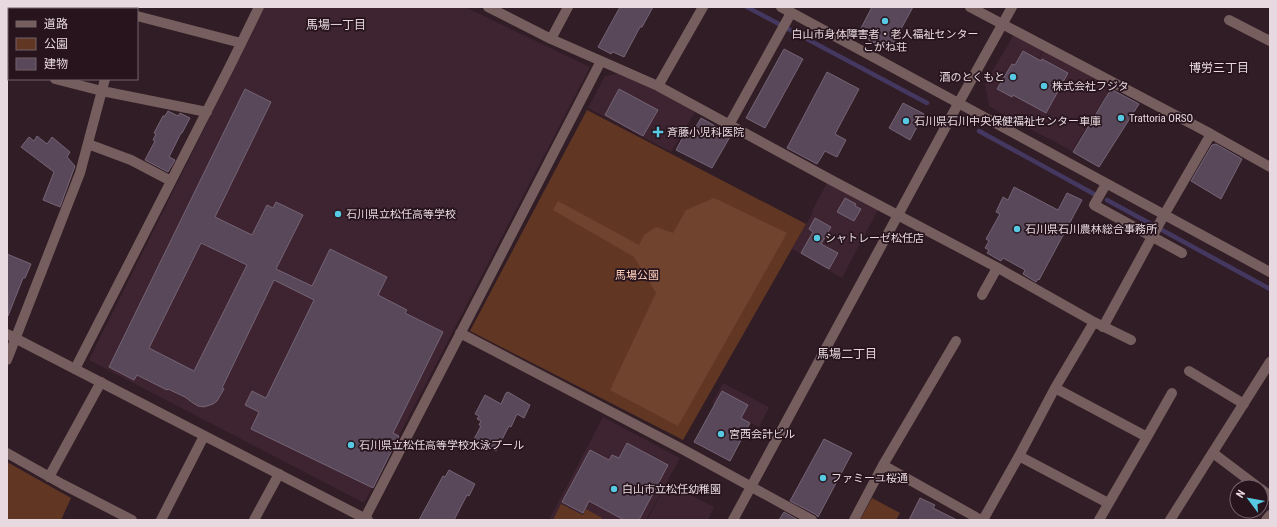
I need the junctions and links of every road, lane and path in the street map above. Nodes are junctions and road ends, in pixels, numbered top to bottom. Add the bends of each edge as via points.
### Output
1 (259, 7) edge
2 (489, 7) edge
3 (568, 7) edge
4 (704, 7) edge
5 (780, 7) edge
6 (970, 7) edge
7 (1012, 7) edge
8 (791, 13) junction
9 (138, 16) edge
10 (1229, 20) dead end
11 (1003, 25) junction
12 (552, 39) junction
13 (1270, 41) edge
14 (241, 43) junction
15 (601, 61) junction
16 (59, 80) edge
17 (105, 80) edge
18 (658, 86) junction
19 (102, 91) junction
20 (958, 104) junction
21 (207, 112) junction
22 (729, 125) junction
23 (1211, 134) junction
24 (88, 144) junction
25 (1270, 167) edge
26 (171, 181) junction
27 (1106, 184) junction
28 (1164, 215) junction
29 (898, 216) junction
30 (1152, 237) junction
31 (1182, 253) dead end
32 (996, 268) junction
33 (1270, 272) edge
34 (982, 295) dead end
35 (1099, 325) junction
36 (460, 333) junction
37 (11, 336) edge
38 (1131, 340) dead end
39 (956, 341) dead end
40 (7, 360) edge
41 (1270, 362) edge
42 (75, 369) junction
43 (1189, 372) dead end
44 (101, 382) junction
45 (1055, 388) junction
46 (1172, 393) dead end
47 (1244, 404) junction
48 (204, 436) junction
49 (1147, 437) junction
50 (7, 452) edge
51 (1213, 453) junction
52 (1019, 456) junction
53 (883, 465) junction
54 (279, 474) junction
55 (50, 477) junction
56 (1247, 479) edge
57 (751, 486) junction
58 (1108, 503) junction
59 (1270, 515) edge
60 (366, 519) edge
61 (132, 520) edge
62 (161, 520) edge
63 (254, 520) edge
64 (733, 520) edge
65 (812, 520) edge
66 (854, 520) edge
67 (982, 520) edge
68 (1099, 520) edge
69 (1170, 520) edge
70 (1266, 520) edge

1 - 14 street
2 - 12 street
3 - 12 street
4 - 18 street
5 - 8 street
6 - 11 street
7 - 11 street
8 - 20 street
8 - 22 street
9 - 14 street
10 - 13 street
11 - 20 street
11 - 23 street
12 - 15 street
14 - 21 street
15 - 18 street
15 - 36 street
16 - 19 street
17 - 19 street
18 - 22 street
19 - 21 street
19 - 24 street
20 - 27 street
20 - 29 street
21 - 26 street
22 - 29 street
23 - 25 street
23 - 28 street
24 - 26 street via 131,160
24 - 37 street via 80,173
26 - 42 street
27 - 28 street
27 - 30 street via 1094,205
28 - 30 street
28 - 33 street
29 - 32 street
29 - 57 street
30 - 31 street
30 - 35 street
32 - 34 street
32 - 35 street
35 - 38 street
35 - 45 street
36 - 57 street
36 - 60 street
37 - 40 street
37 - 42 street
39 - 53 street
41 - 47 street
42 - 44 street
43 - 47 street
44 - 48 street
44 - 55 street
45 - 49 street
45 - 52 street
46 - 49 street
47 - 51 street
48 - 54 street
48 - 62 street
49 - 58 street
50 - 55 street
51 - 56 street
51 - 69 street
52 - 58 street
52 - 67 street
53 - 66 street
53 - 67 street
54 - 60 street
54 - 63 street
55 - 61 street
57 - 64 street
57 - 65 street
58 - 68 street
59 - 70 street

